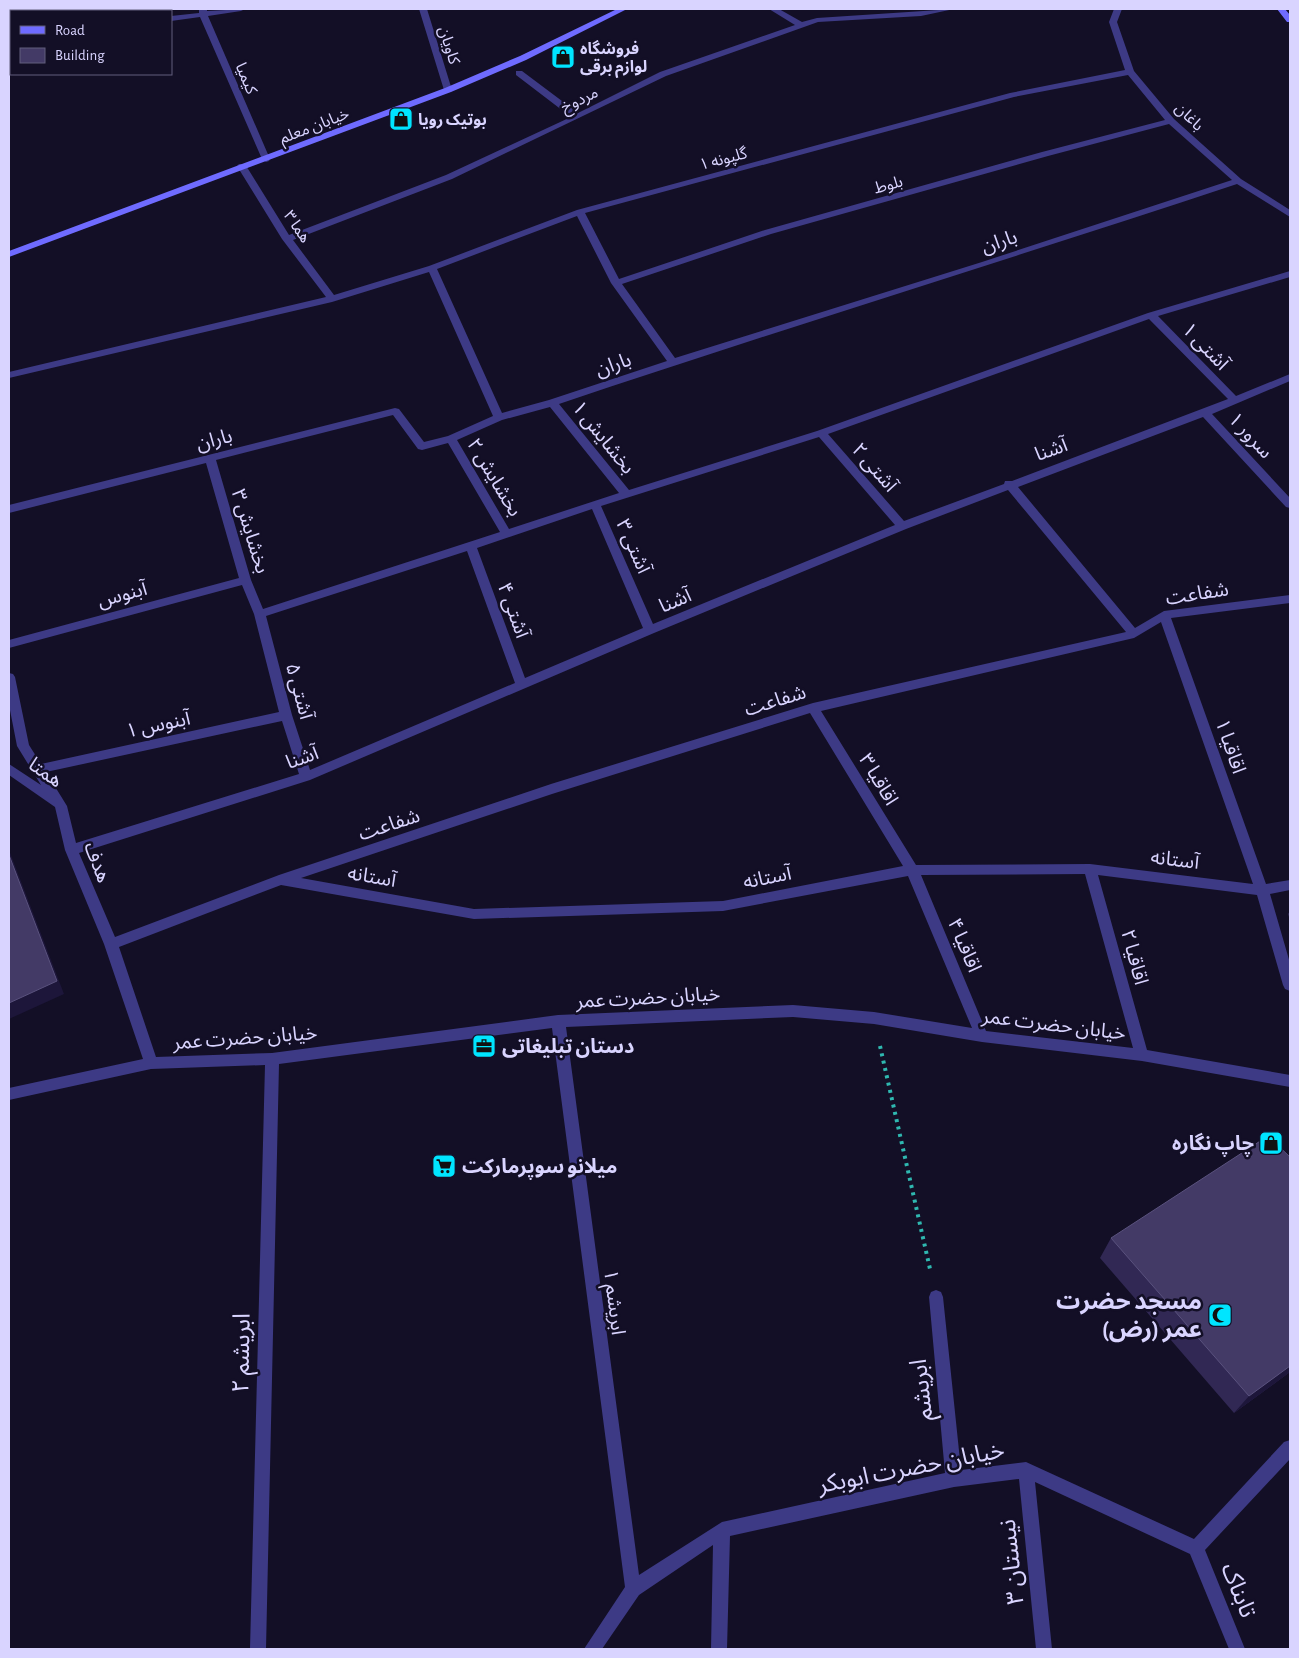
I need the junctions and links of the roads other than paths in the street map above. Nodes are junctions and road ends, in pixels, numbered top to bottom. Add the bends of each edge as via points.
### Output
1 (241, 9) edge
2 (423, 9) edge
3 (623, 9) edge
4 (773, 9) edge
5 (839, 9) edge
6 (950, 9) edge
7 (1118, 9) edge
8 (1281, 9) edge
9 (203, 12) edge
10 (172, 19) edge
11 (817, 20) junction
12 (1290, 20) edge
13 (801, 26) junction
14 (1130, 72) junction
15 (519, 73) dead end
16 (448, 90) junction
17 (577, 117) junction
18 (1171, 122) junction
19 (266, 159) junction
20 (242, 166) junction
21 (1238, 181) junction
22 (580, 212) junction
23 (1290, 214) edge
24 (287, 240) junction
25 (9, 254) edge
26 (432, 268) junction
27 (1290, 274) edge
28 (616, 283) junction
29 (332, 299) junction
30 (1151, 315) junction
31 (673, 362) junction
32 (9, 375) edge
33 (1288, 382) edge
34 (1235, 401) junction
35 (552, 403) junction
36 (1205, 413) junction
37 (499, 417) junction
38 (820, 433) junction
39 (451, 439) junction
40 (210, 458) junction
41 (1009, 484) junction
42 (627, 495) junction
43 (595, 504) junction
44 (1290, 504) edge
45 (9, 509) edge
46 (902, 526) junction
47 (507, 534) junction
48 (471, 546) junction
49 (245, 580) junction
50 (1290, 599) edge
51 (260, 614) junction
52 (1164, 615) junction
53 (650, 630) junction
54 (1134, 634) junction
55 (9, 644) edge
56 (9, 677) edge
57 (522, 686) junction
58 (813, 708) junction
59 (286, 715) junction
60 (9, 769) edge
61 (38, 769) junction
62 (306, 777) junction
63 (61, 806) junction
64 (72, 850) junction
65 (1090, 869) junction
66 (912, 870) junction
67 (279, 880) junction
68 (1290, 885) edge
69 (1262, 890) junction
70 (111, 944) junction
71 (1290, 986) edge
72 (558, 1021) junction
73 (982, 1036) junction
74 (1142, 1055) junction
75 (272, 1059) junction
76 (151, 1063) junction
77 (1290, 1081) edge
78 (9, 1094) edge
79 (936, 1297) road end
80 (1290, 1448) edge
81 (1026, 1470) junction
82 (954, 1478) junction
83 (722, 1530) junction
84 (1196, 1548) junction
85 (633, 1589) junction
86 (258, 1649) edge
87 (592, 1649) edge
88 (719, 1649) edge
89 (1044, 1649) edge
90 (1237, 1649) edge

1 - 9 street
2 - 16 street, کاویان
3 - 16 street, خیابان معلم
4 - 13 street
5 - 11 street
6 - 11 street, مردوخ via 921,14
7 - 14 street, باغان via 1113,22
8 - 12 street
9 - 10 street
9 - 19 street, کیمیا
11 - 13 street, مردوخ
13 - 17 street, مردوخ via 663,74
14 - 18 street, باغان
14 - 22 street, گلپونه ۱ via 1013,95
15 - 17 street
16 - 19 street, خیابان معلم
17 - 24 street, مردوخ via 449,177
18 - 21 street, باغان
18 - 28 street, بلوط via 768,232
19 - 20 street, خیابان معلم
20 - 24 street, هما ۳
20 - 25 street, خیابان معلم
21 - 23 street, باغان
21 - 31 street, باران
22 - 26 street, گلپونه ۱
22 - 28 street
24 - 29 street, هما ۳
26 - 29 street, گلپونه ۱
26 - 37 street
27 - 30 street
28 - 31 street
29 - 32 street, گلپونه ۱
30 - 34 street, آشتی ۱
30 - 38 street
31 - 35 street, باران
33 - 34 street, آشنا
34 - 36 street, آشنا
35 - 37 street, باران
35 - 42 street, بخشایش ۱
36 - 41 street, آشنا
36 - 44 street, سرور ۱
37 - 39 street, باران
38 - 42 street
38 - 46 street, آشتی ۲
39 - 40 street, باران via 422,446 395,411
39 - 47 street, بخشایش ۲
40 - 45 street, باران
40 - 49 street, بخشایش ۳
41 - 46 street, آشنا
41 - 54 street
42 - 43 street
43 - 47 street
43 - 53 street, آشتی ۳
46 - 53 street, آشنا
47 - 48 street
48 - 51 street
48 - 57 street, آشتی ۴
49 - 51 street, بخشایش ۳
49 - 55 street, آبنوس
50 - 52 street, شفاعت
51 - 59 street, آشتی ۵
52 - 54 street, شفاعت
52 - 69 street, اقاقیا ۱
53 - 57 street, آشنا
54 - 58 street, شفاعت
56 - 61 street, هدف via 22,746
57 - 62 street, آشنا
58 - 66 street, اقاقیا ۳
58 - 67 street, شفاعت via 551,789
59 - 61 street, آبنوس ۱
59 - 62 street, آشتی ۵
60 - 63 street, همتا
61 - 63 street, هدف
62 - 64 street, آشنا
63 - 64 street, هدف
64 - 70 street, هدف
65 - 66 street, آستانه
65 - 69 street, آستانه
65 - 74 street, اقاقیا ۲
66 - 67 street, آستانه via 723,906 474,914
66 - 73 street, اقاقیا ۴
67 - 70 street, شفاعت
68 - 69 street, آستانه
69 - 71 street, اقاقیا ۱
70 - 76 street, هدف
72 - 73 street, خیابان حضرت عمر via 793,1011 874,1018
72 - 75 street, خیابان حضرت عمر
72 - 85 street, ابریشم ۱
73 - 74 street, خیابان حضرت عمر
74 - 77 street, خیابان حضرت عمر
75 - 76 street, خیابان حضرت عمر
75 - 86 street, ابریشم ۲
76 - 78 street, خیابان حضرت عمر
79 - 82 street, ابریشم
80 - 84 street
81 - 82 street, خیابان حضرت ابوبکر
81 - 84 street, خیابان حضرت ابوبکر
81 - 89 street, نیستان ۳
82 - 83 street, خیابان حضرت ابوبکر
83 - 85 street, خیابان حضرت ابوبکر
83 - 88 street
84 - 90 street, تابناک
85 - 87 street, خیابان حضرت ابوبکر

